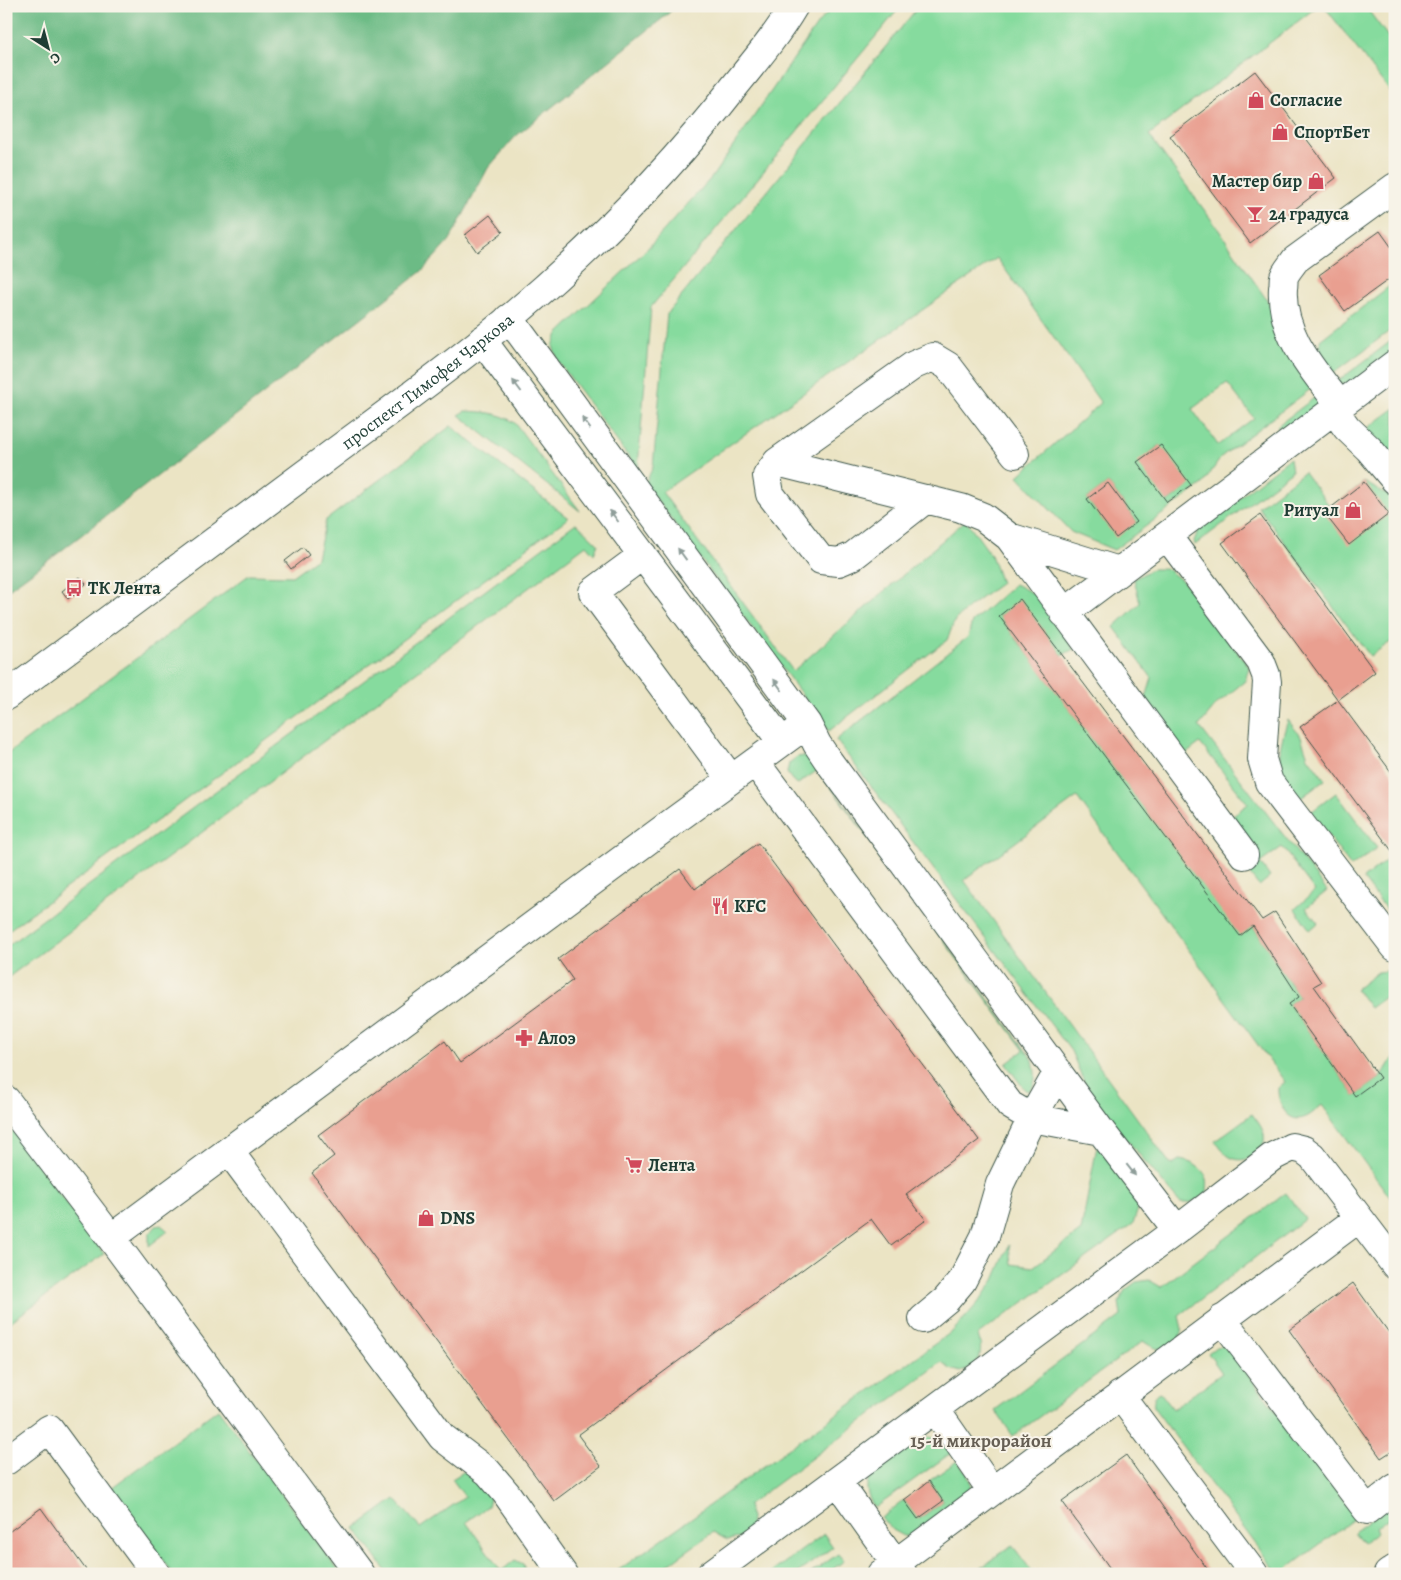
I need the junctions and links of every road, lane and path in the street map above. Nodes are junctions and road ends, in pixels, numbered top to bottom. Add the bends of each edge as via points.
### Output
1 (793, 9) edge
2 (1395, 187) edge
3 (509, 318) junction
4 (482, 340) junction
5 (1395, 364) edge
6 (1337, 407) junction
7 (1015, 454) dead end
8 (777, 462) junction
9 (1395, 480) edge
10 (926, 499) junction
11 (1167, 536) junction
12 (1008, 538) junction
13 (643, 555) junction
14 (1119, 571) junction
15 (1064, 613) junction
16 (6, 696) edge
17 (812, 734) junction
18 (782, 742) junction
19 (756, 762) junction
20 (731, 779) junction
21 (1244, 855) dead end
22 (1395, 947) edge
23 (1058, 1072) junction
24 (6, 1100) edge
25 (1032, 1118) junction
26 (1101, 1131) junction
27 (229, 1151) junction
28 (1359, 1218) junction
29 (1177, 1230) junction
30 (111, 1238) junction
31 (1395, 1265) edge
32 (923, 1319) dead end
33 (1222, 1319) junction
34 (1120, 1395) junction
35 (935, 1409) junction
36 (6, 1461) edge
37 (837, 1481) junction
38 (1395, 1488) edge
39 (992, 1491) junction
40 (1395, 1569) edge
41 (893, 1570) edge
42 (156, 1574) edge
43 (360, 1574) edge
44 (564, 1574) edge
45 (711, 1574) edge
46 (1254, 1574) edge
47 (1388, 1574) edge

1 - 3 street, проспект Тимофея Чаркова via 706,123 660,176 592,245
2 - 6 street via 1295,260 1284,276 1286,318 1294,338
3 - 4 street, проспект Тимофея Чаркова
17 -> 3 street
13 -> 4 street
4 - 16 street, проспект Тимофея Чаркова
5 - 6 street
6 - 9 street via 1347,428
6 - 11 street
7 - 8 street via 948,366 933,357 914,365
8 - 10 street
8 - 10 street via 767,476 770,494 821,560 839,562 853,556
10 - 12 street via 983,517
11 - 14 street
11 - 22 street via 1261,662 1267,682 1262,759 1270,782
12 - 14 street
12 - 15 street
13 - 18 street
13 - 20 street via 594,592
14 - 15 street
15 - 21 street
17 - 18 street
17 - 23 street
18 - 19 street
19 - 20 street
19 - 25 street via 1010,1105
20 - 27 street
23 - 25 street
23 - 26 street
24 - 30 street
25 - 26 street
25 - 32 street via 1000,1184 985,1236 962,1281
26 -> 29 street
27 - 30 street
27 - 44 street via 442,1438 488,1472
28 - 29 street via 1312,1156 1292,1147 1272,1157
28 - 31 street
28 - 33 street
29 - 35 street
30 - 43 street
33 - 34 street
33 - 38 street via 1367,1510
34 - 39 street
34 - 46 street
35 - 37 street
35 - 39 street
36 - 42 street via 49,1429
37 - 41 street
37 - 45 street
39 - 41 street
40 - 47 street

